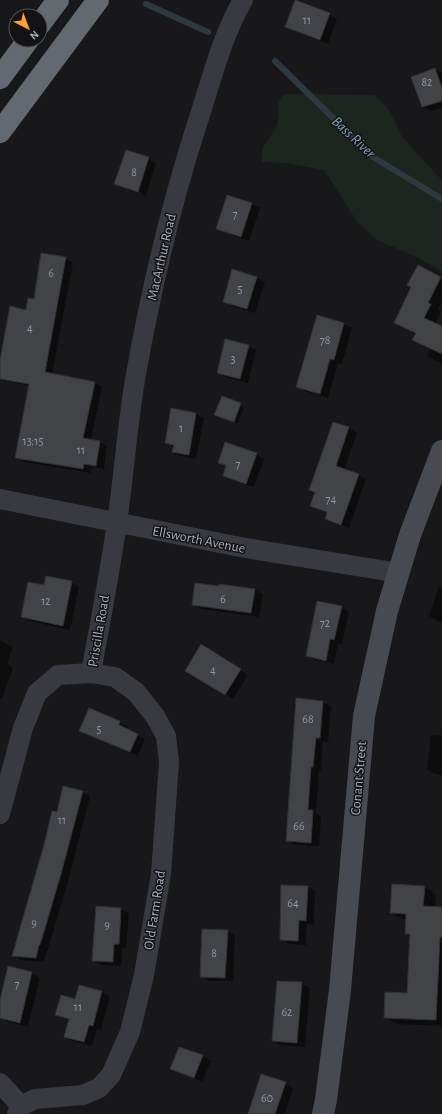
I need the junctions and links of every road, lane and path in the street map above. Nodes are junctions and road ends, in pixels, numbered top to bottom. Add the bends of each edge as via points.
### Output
1 (58, 0) edge
2 (98, 0) edge
3 (243, 0) edge
4 (48, 13) edge
5 (22, 48) edge
6 (0, 78) edge
7 (0, 132) edge
8 (442, 451) edge
9 (0, 499) edge
10 (117, 523) junction
11 (399, 573) junction
12 (91, 673) junction
13 (0, 814) edge
14 (0, 1083) edge
15 (19, 1110) edge
16 (323, 1114) edge

1 - 4 highway
2 - 7 highway
3 - 10 street, MacArthur Road via 221,50 192,140 156,272 135,382
5 - 6 highway
8 - 11 main road, Conant Street via 410,535
9 - 10 street, Ellsworth Avenue
10 - 11 street, Ellsworth Avenue via 240,547
10 - 12 street, Priscilla Road
11 - 16 main road, Conant Street via 387,611 364,716 340,990
12 - 13 street, Priscilla Road via 58,675 37,693 24,728
12 - 15 street, Old Farm Road via 115,677 136,692 155,716 166,736 169,762 161,874 144,975 130,1032 111,1075 99,1088 83,1095 35,1099
14 - 15 street

